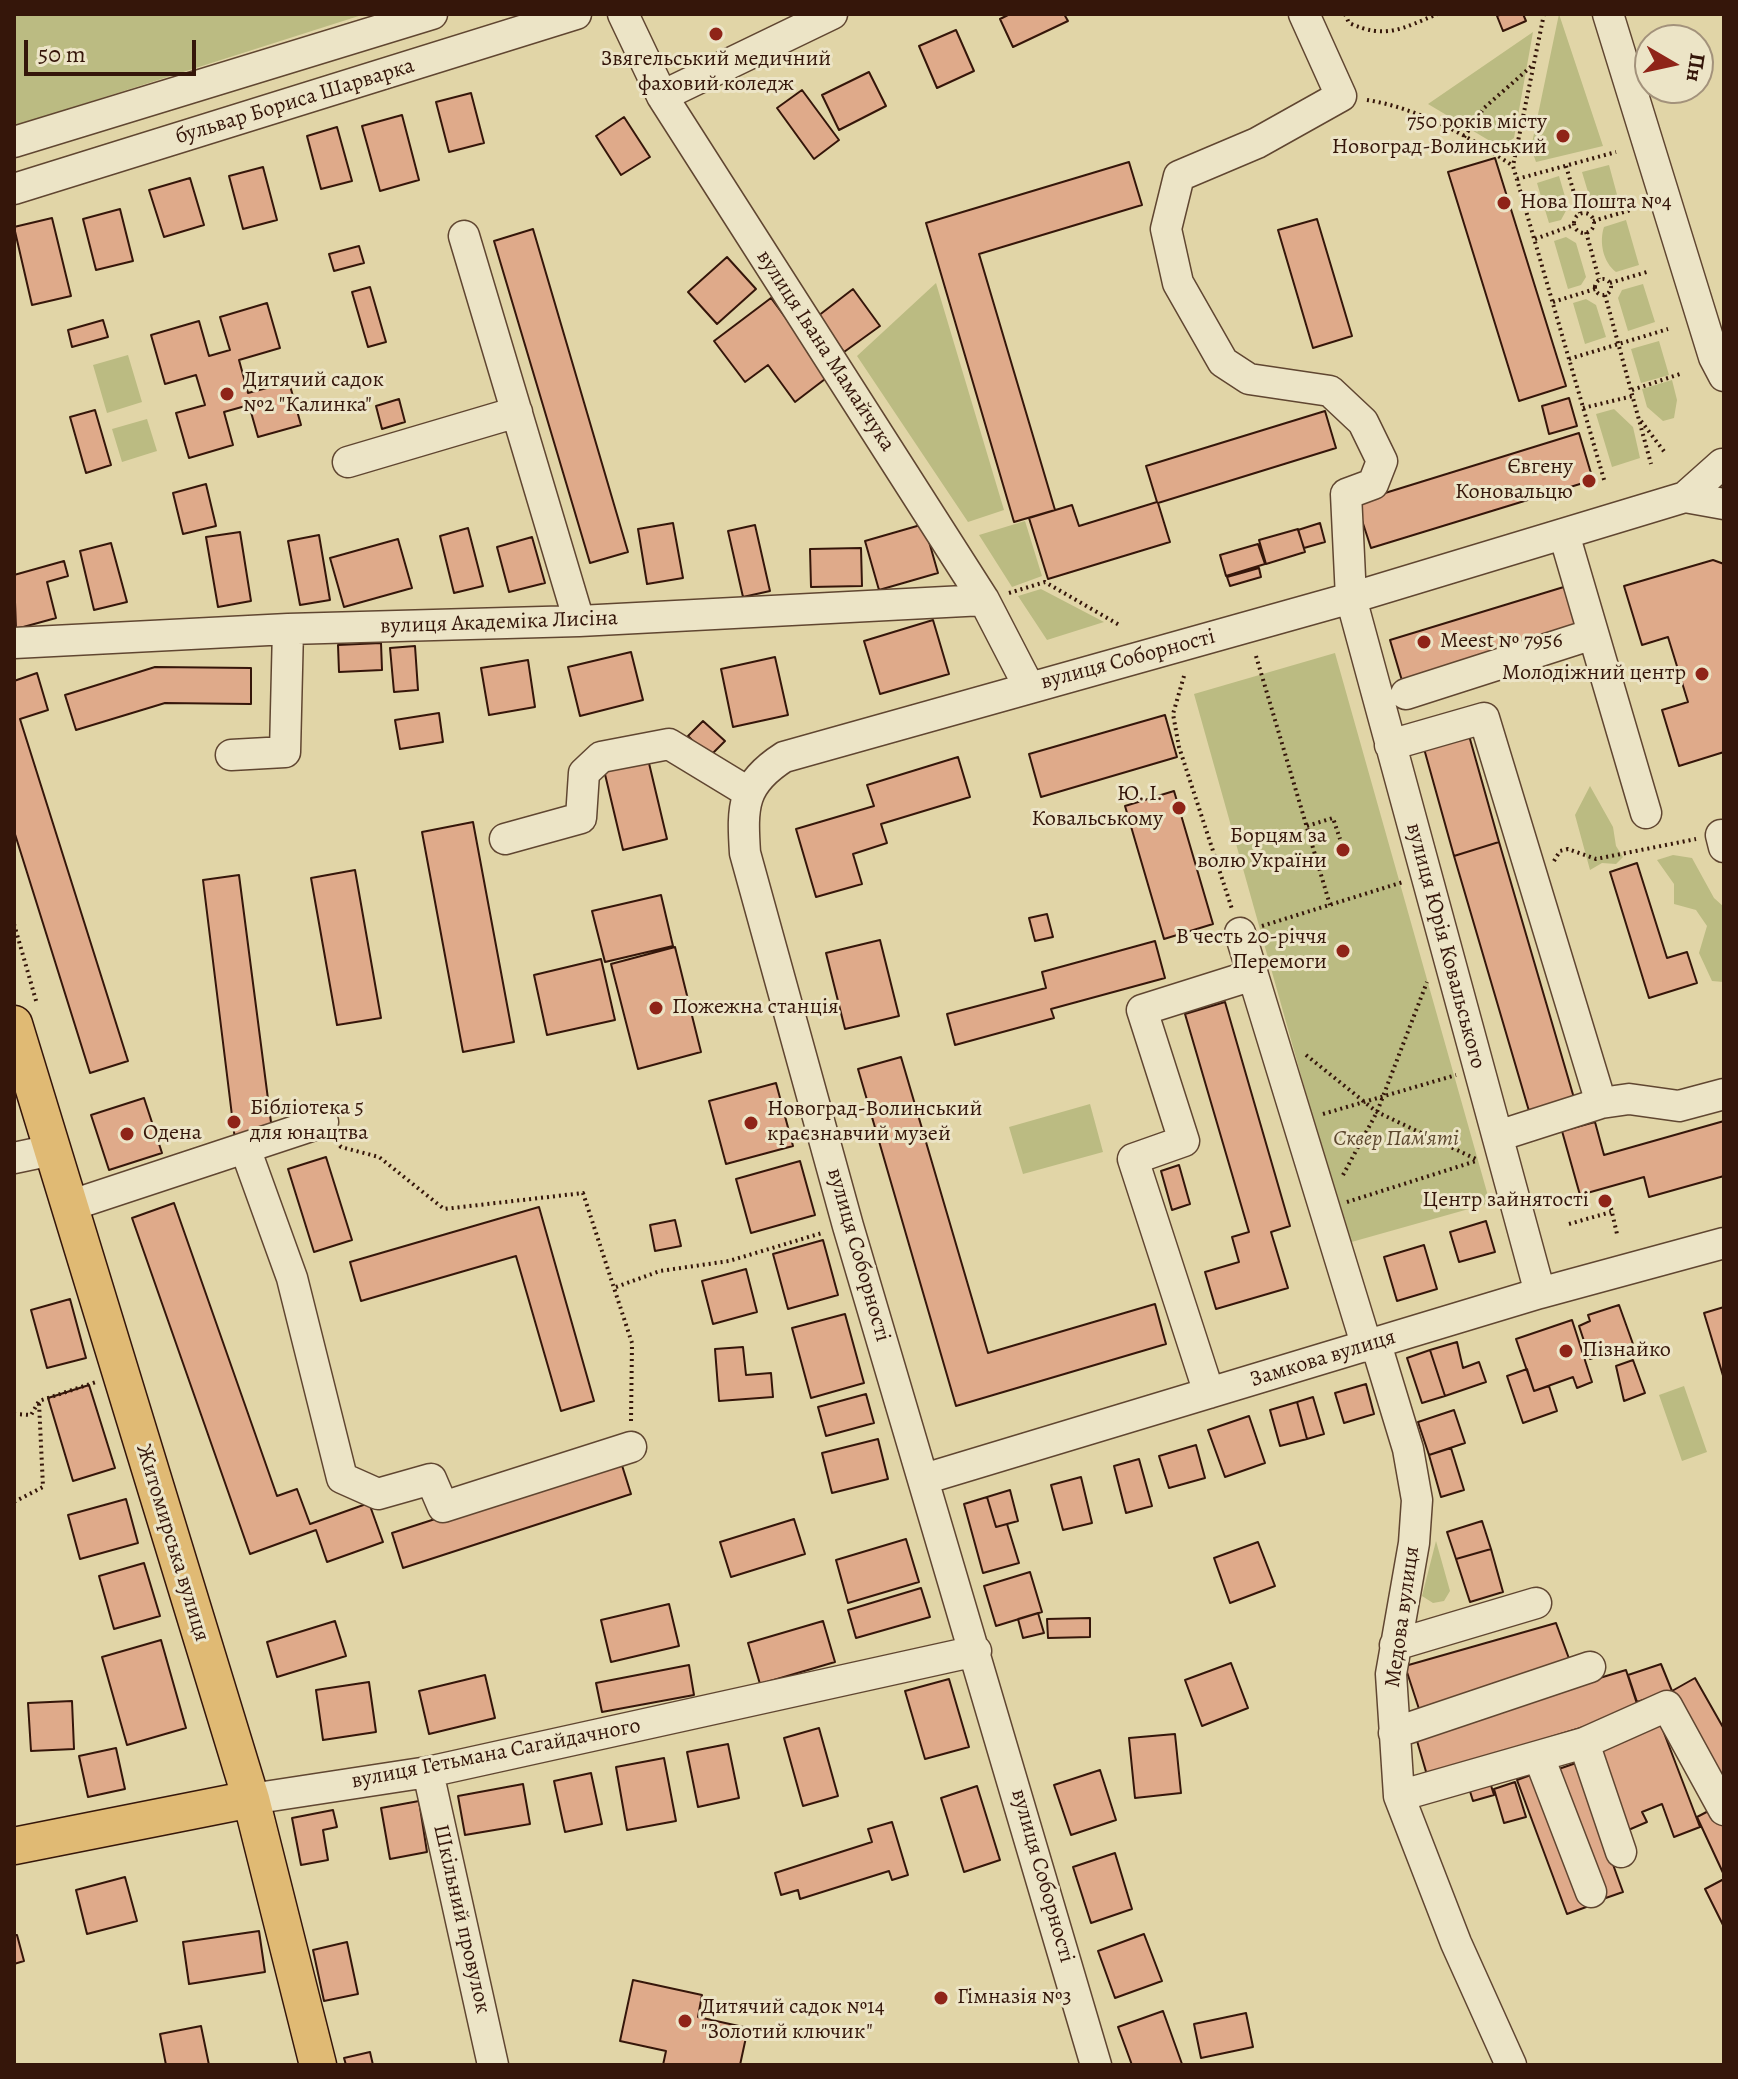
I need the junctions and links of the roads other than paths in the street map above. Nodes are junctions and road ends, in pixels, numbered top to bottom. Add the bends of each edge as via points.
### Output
1 (432, 14) edge
2 (576, 14) edge
3 (623, 14) edge
4 (832, 14) edge
5 (1304, 14) edge
6 (1608, 14) edge
7 (662, 96) junction
8 (14, 142) edge
9 (14, 189) edge
10 (464, 236) dead end
11 (1722, 373) edge
12 (1724, 400) edge
13 (517, 412) junction
14 (348, 462) dead end
15 (1723, 463) edge
16 (1724, 494) edge
17 (1685, 497) junction
18 (1724, 504) edge
19 (1564, 534) junction
20 (997, 597) junction
21 (1351, 598) junction
22 (579, 621) junction
23 (288, 629) junction
24 (1593, 634) junction
25 (14, 643) edge
26 (1029, 687) junction
27 (1406, 694) dead end
28 (1390, 745) junction
29 (231, 755) dead end
30 (748, 792) junction
31 (1646, 813) dead end
32 (505, 839) dead end
33 (1240, 933) road end
34 (1253, 975) junction
35 (14, 1024) edge
36 (1724, 1094) edge
37 (1601, 1103) junction
38 (323, 1122) road end
39 (245, 1148) junction
40 (52, 1150) junction
41 (1487, 1153) junction
42 (14, 1158) edge
43 (69, 1206) junction
44 (1724, 1243) edge
45 (1540, 1293) junction
46 (1372, 1345) junction
47 (1209, 1393) junction
48 (631, 1447) road end
49 (924, 1479) junction
50 (1536, 1603) dead end
51 (1395, 1645) junction
52 (976, 1651) junction
53 (1590, 1667) dead end
54 (1394, 1733) junction
55 (1584, 1743) junction
56 (1539, 1757) junction
57 (428, 1772) junction
58 (1399, 1796) junction
59 (251, 1799) junction
60 (1724, 1810) edge
61 (14, 1846) edge
62 (1621, 1852) dead end
63 (1591, 1892) dead end
64 (318, 2065) edge
65 (493, 2065) edge
66 (1096, 2065) edge
67 (1511, 2065) edge

1 - 8 street, бульвар Бориса Шарварка
2 - 9 street, бульвар Бориса Шарварка
3 - 7 street, вулиця Івана Мамайчука
4 - 7 street
5 - 21 street, вулиця Юрія Ковальського via 1341,96 1257,143 1179,176 1166,229 1178,283 1223,362 1249,379 1330,391 1363,422 1382,461 1373,484 1346,494
6 - 11 street
7 - 20 street, вулиця Івана Мамайчука
10 - 13 street
11 - 12 street
13 - 14 street
13 - 22 street
15 - 16 street via 1719,477
15 - 17 street, вулиця Соборності
17 - 18 street, вулиця Соборності
17 - 19 street, вулиця Соборності
19 - 21 street, вулиця Соборності
19 - 24 street
20 - 22 street, вулиця Академіка Лисіна
20 - 26 street, вулиця Івана Мамайчука
21 - 26 street, вулиця Соборності
21 - 28 street, вулиця Юрія Ковальського
22 - 23 street, вулиця Академіка Лисіна
23 - 25 street, вулиця Академіка Лисіна
23 - 29 street via 285,752
24 - 27 street
24 - 31 street
26 - 30 street, вулиця Соборності via 784,757 761,772
28 - 37 street via 1484,718
28 - 41 street, вулиця Юрія Ковальського
30 - 32 street via 669,744 655,746 601,757 584,773 581,818
30 - 49 street, вулиця Соборності via 745,853
33 - 34 street, Медова вулиця
34 - 46 street, Медова вулиця via 1324,1209
34 - 47 street via 1142,1010 1184,1141 1133,1159
35 - 40 main road, Житомирська вулиця
36 - 37 street via 1679,1106 1629,1099
37 - 41 street
38 - 39 street
39 - 43 street
39 - 48 street via 292,1278 342,1478 378,1494 431,1479 443,1507
40 - 42 street
40 - 43 main road, Житомирська вулиця
41 - 45 street, вулиця Юрія Ковальського
43 - 59 main road, Житомирська вулиця
44 - 45 street, Замкова вулиця
45 - 46 street, Замкова вулиця
46 - 47 street, Замкова вулиця
46 - 51 street, Медова вулиця via 1408,1449 1417,1500
47 - 49 street, Замкова вулиця
49 - 52 street, вулиця Соборності
50 - 51 street
51 - 54 street, Медова вулиця
52 - 57 street, вулиця Гетьмана Сагайдачного
52 - 66 street, вулиця Соборності
53 - 54 street
54 - 58 street, Медова вулиця
55 - 56 street
55 - 60 street via 1667,1706
55 - 62 street
56 - 58 street
56 - 63 street
57 - 59 street, вулиця Гетьмана Сагайдачного
57 - 65 street, Шкільний провулок
58 - 67 street, Медова вулиця
59 - 61 main road, вулиця Гетьмана Сагайдачного
59 - 64 main road, Житомирська вулиця

